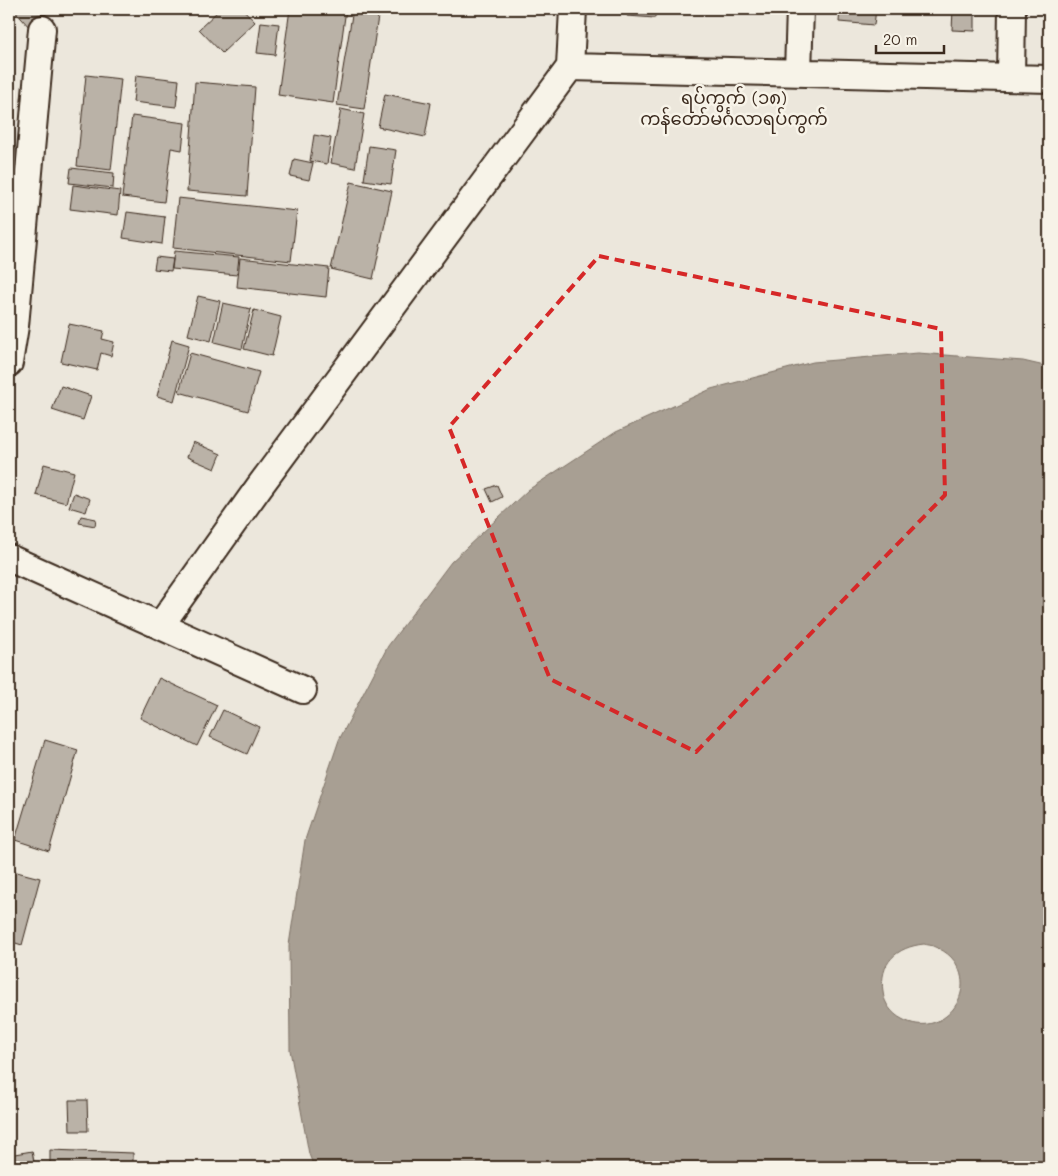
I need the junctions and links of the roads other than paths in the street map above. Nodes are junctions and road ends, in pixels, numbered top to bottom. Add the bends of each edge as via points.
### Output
1 (573, 9) edge
2 (800, 9) edge
3 (1012, 9) edge
4 (42, 29) dead end
5 (570, 67) junction
6 (798, 72) junction
7 (1011, 78) junction
8 (1049, 79) edge
9 (16, 229) edge
10 (9, 364) edge
11 (9, 558) edge
12 (160, 626) junction
13 (303, 690) dead end

1 - 5 street
2 - 6 street
3 - 7 street
4 - 9 street
5 - 6 street
5 - 12 street
6 - 7 street
7 - 8 street
9 - 10 street via 15,326
11 - 12 street
12 - 13 street

